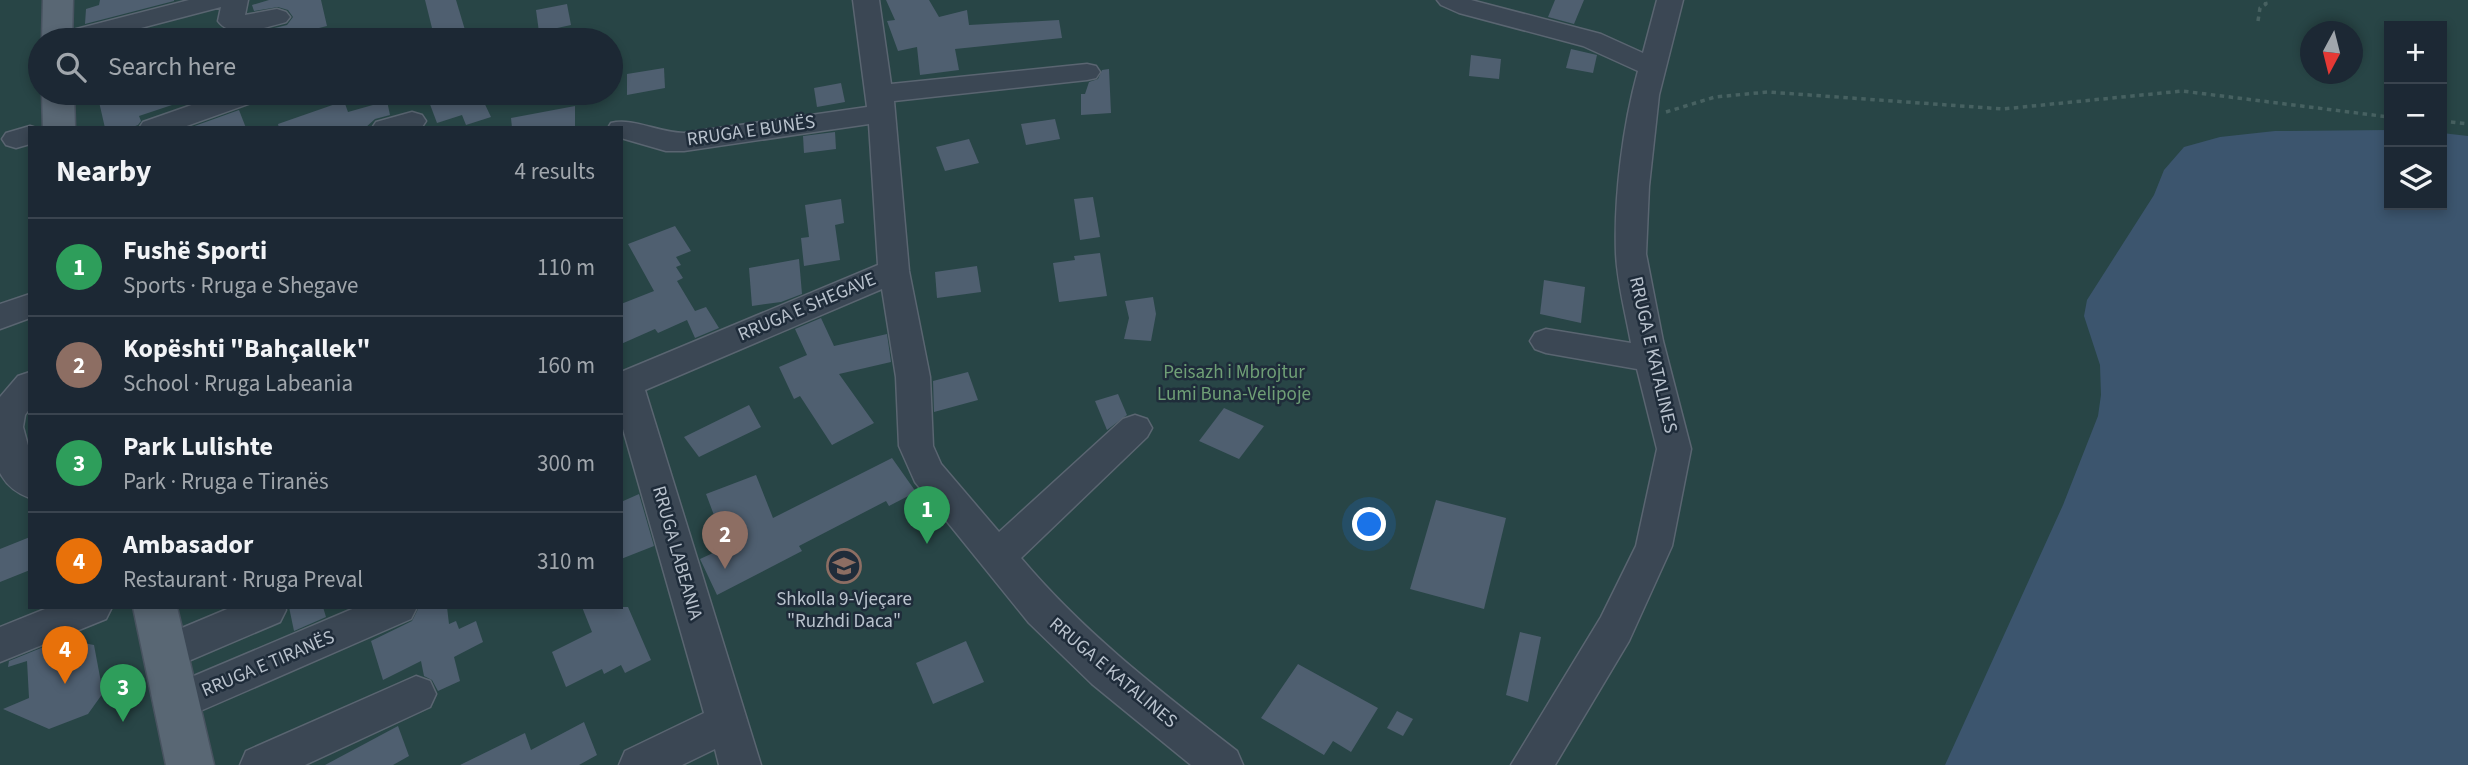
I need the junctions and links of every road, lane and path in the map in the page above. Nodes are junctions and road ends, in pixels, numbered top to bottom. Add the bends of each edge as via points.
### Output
1 (58, 0) edge
2 (866, 0) edge
3 (1450, 0) edge
4 (1670, 0) edge
5 (2265, 0) edge
6 (218, 1) edge
7 (277, 17) dead end
8 (2258, 21) dead end
9 (57, 28) edge
10 (113, 28) edge
11 (1652, 67) junction
12 (1087, 72) dead end
13 (881, 103) junction
14 (54, 105) edge
15 (220, 105) edge
16 (2384, 116) edge
17 (1642, 119) junction
18 (2447, 122) edge
19 (2468, 124) edge
20 (46, 126) edge
21 (164, 126) edge
22 (623, 130) edge
23 (894, 271) junction
24 (28, 306) edge
25 (0, 317) edge
26 (1546, 341) dead end
27 (1652, 359) junction
28 (623, 385) edge
29 (623, 386) edge
30 (28, 387) edge
31 (1135, 428) dead end
32 (28, 482) edge
33 (997, 557) junction
34 (88, 609) edge
35 (155, 609) edge
36 (393, 609) edge
37 (267, 610) dead end
38 (0, 645) edge
39 (164, 653) junction
40 (416, 694) dead end
41 (177, 702) junction
42 (727, 722) junction
43 (190, 765) edge
44 (261, 765) edge
45 (640, 765) edge
46 (740, 765) edge
47 (1223, 765) edge
48 (1532, 765) edge

1 - 9 main road
2 - 13 street
3 - 11 street via 1592,40
4 - 11 street, RRUGA E KATALINES
5 - 8 path
6 - 7 street via 237,24
6 - 10 street
11 - 17 street, RRUGA E KATALINES
12 - 13 street, RRUGA E BUNËS
13 - 22 street, RRUGA E BUNËS via 684,142 666,142
13 - 23 street
14 - 20 main road
15 - 21 street
16 - 17 path via 2182,92 2003,109 1768,92 1715,97
17 - 27 street, RRUGA E KATALINES via 1631,254
18 - 19 path
23 - 28 street, RRUGA E SHEGAVE
23 - 33 street, RRUGA E SHEGAVE via 913,377 916,446 927,472
24 - 25 street
26 - 27 street
27 - 48 street, RRUGA E KATALINES via 1674,449 1654,546 1615,629
29 - 42 street, RRUGA LABEANIA via 631,395
30 - 32 street via 8,411 6,427 17,472
31 - 33 street
33 - 47 street, RRUGA E KATALINES via 1042,611 1097,663
34 - 38 street
35 - 39 main road, RRUGA E TIRANËS
36 - 41 street, RRUGA E TIRANËS
37 - 39 street
39 - 41 main road, RRUGA E TIRANËS
40 - 44 street
41 - 43 main road, RRUGA E TIRANËS
42 - 45 street
42 - 46 street, RRUGA LABEANIA

